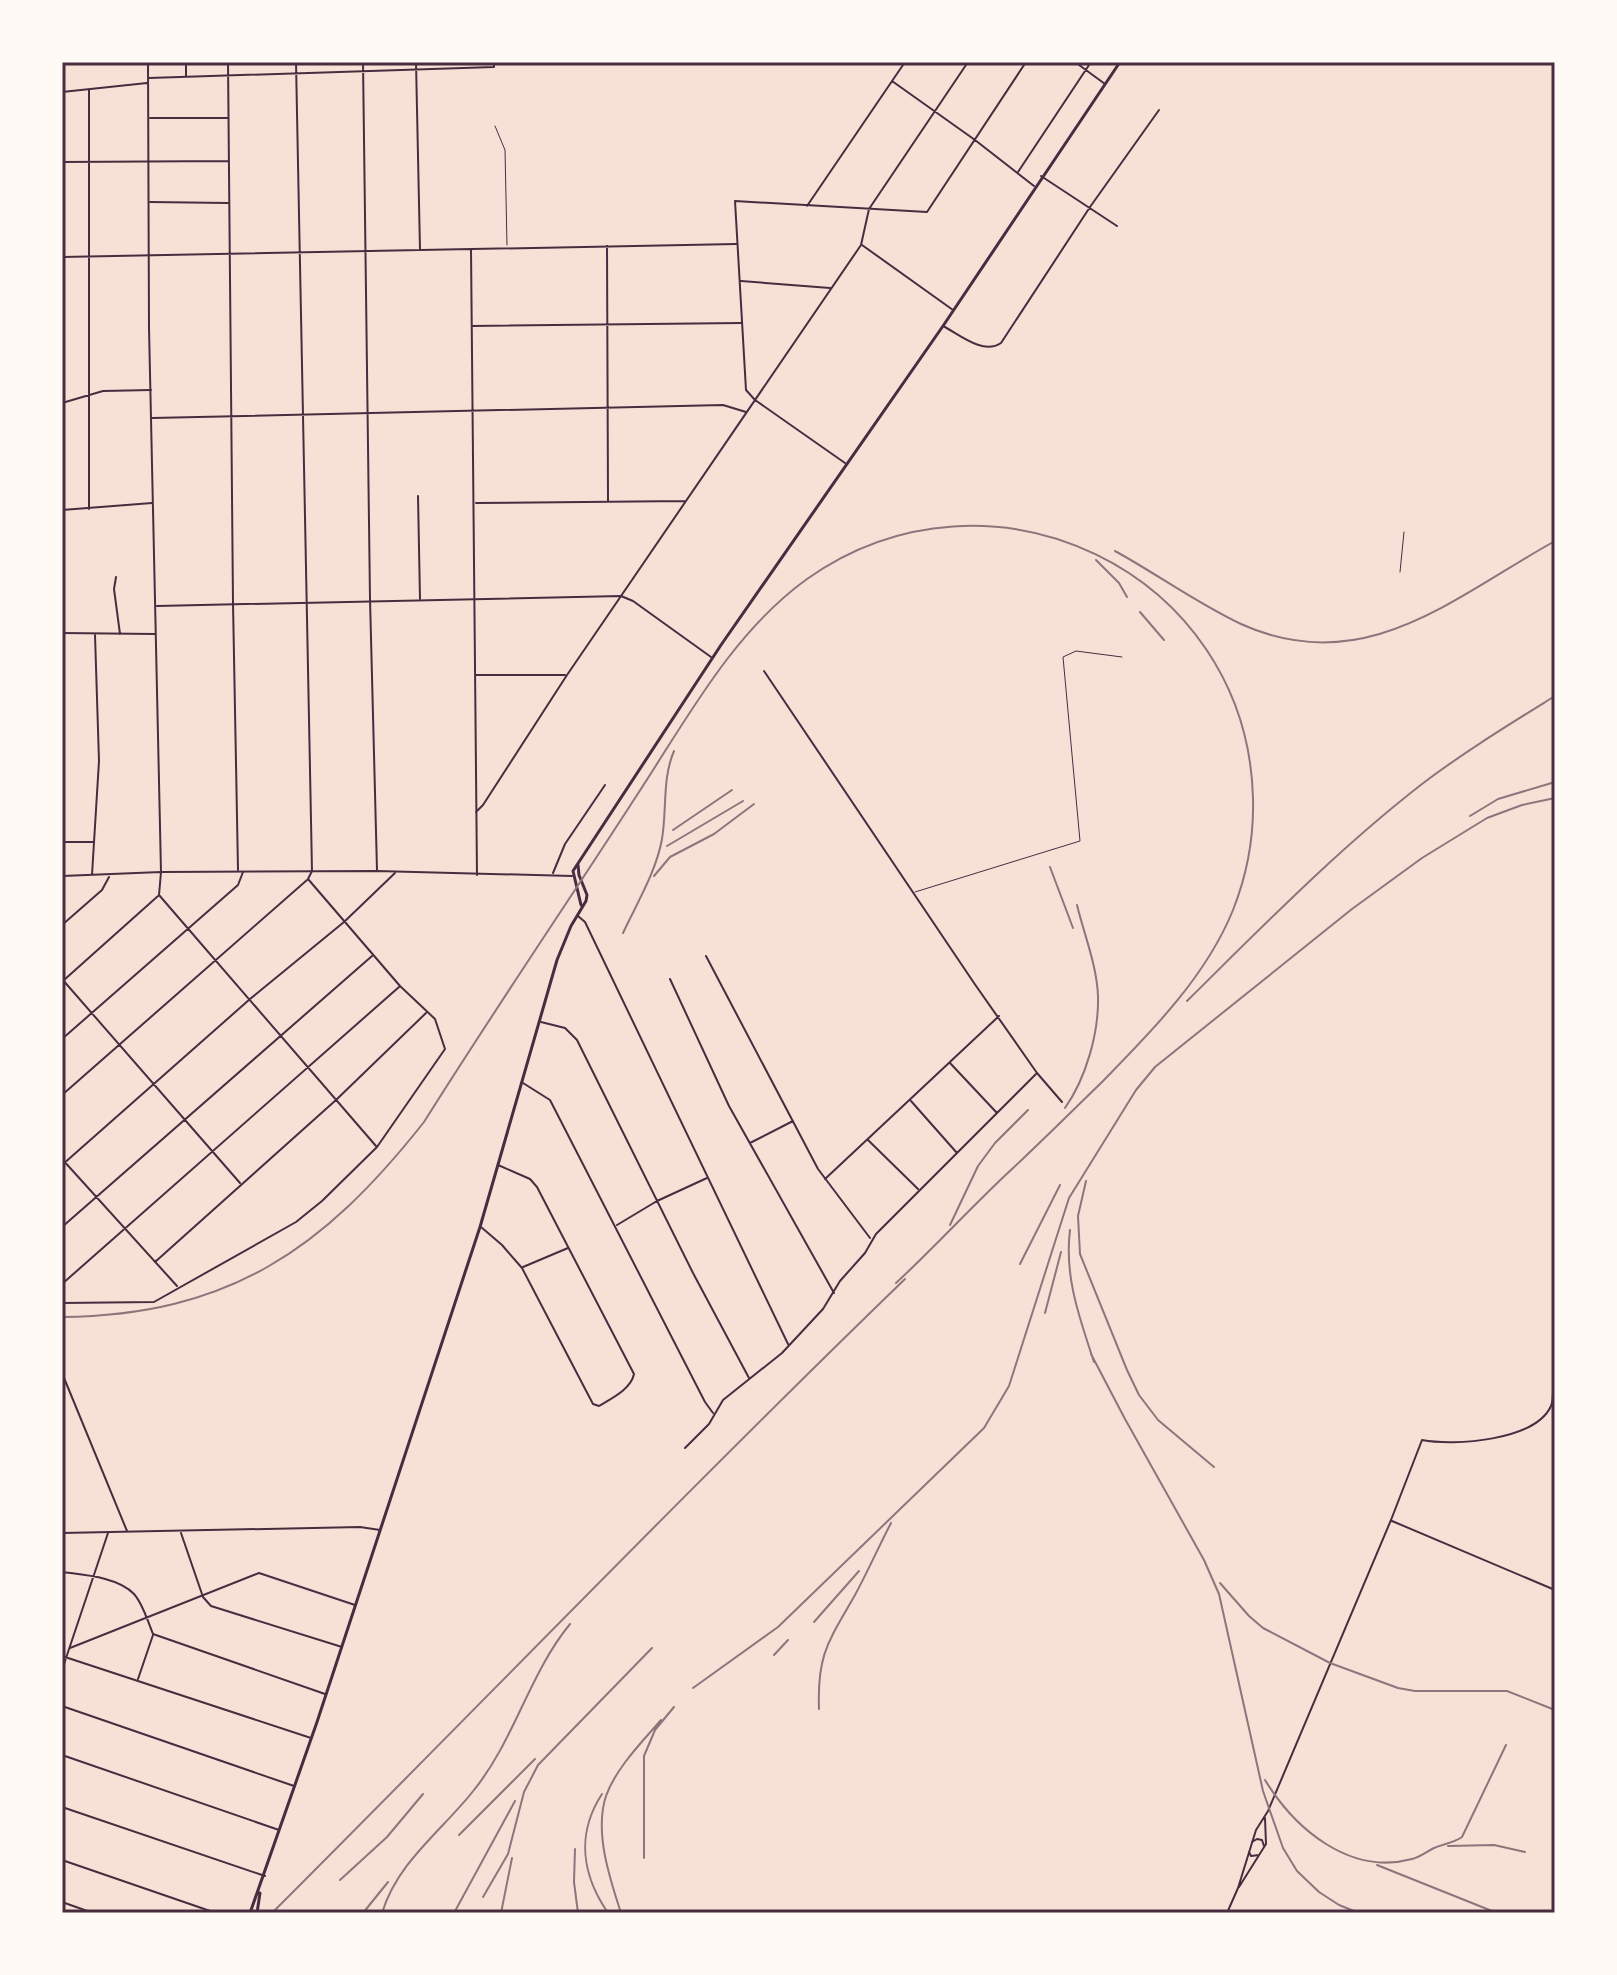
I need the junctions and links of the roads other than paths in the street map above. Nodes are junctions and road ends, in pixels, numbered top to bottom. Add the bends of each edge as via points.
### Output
1 (148, 62) edge
2 (186, 62) edge
3 (228, 62) edge
4 (296, 62) edge
5 (363, 62) edge
6 (416, 62) edge
7 (494, 62) edge
8 (905, 62) edge
9 (968, 62) edge
10 (1026, 62) edge
11 (1075, 62) edge
12 (1091, 62) edge
13 (1120, 62) edge
14 (363, 69) junction
15 (1086, 70) junction
16 (297, 71) junction
17 (416, 71) junction
18 (228, 75) junction
19 (186, 76) junction
20 (148, 78) junction
21 (892, 81) junction
22 (148, 83) junction
23 (1105, 84) junction
24 (89, 89) junction
25 (62, 92) edge
26 (1159, 110) dead end
27 (935, 111) junction
28 (149, 118) junction
29 (228, 118) junction
30 (495, 126) dead end
31 (975, 140) junction
32 (148, 160) junction
33 (229, 161) junction
34 (62, 162) edge
35 (89, 162) junction
36 (1018, 173) junction
37 (1041, 176) junction
38 (1034, 186) junction
39 (148, 202) junction
40 (229, 203) junction
41 (807, 206) junction
42 (1090, 207) junction
43 (869, 209) junction
44 (1117, 226) dead end
45 (738, 244) junction
46 (861, 245) junction
47 (607, 246) junction
48 (507, 248) junction
49 (471, 249) junction
50 (299, 251) junction
51 (365, 251) junction
52 (420, 251) junction
53 (229, 253) junction
54 (149, 255) junction
55 (62, 257) edge
56 (89, 257) junction
57 (739, 281) junction
58 (830, 288) junction
59 (953, 310) junction
60 (742, 323) junction
61 (608, 325) junction
62 (472, 326) junction
63 (943, 326) junction
64 (151, 390) junction
65 (89, 394) junction
66 (755, 400) junction
67 (62, 403) edge
68 (608, 408) junction
69 (472, 411) junction
70 (747, 412) junction
71 (367, 414) junction
72 (302, 415) junction
73 (231, 416) junction
74 (152, 418) junction
75 (845, 463) junction
76 (418, 496) dead end
77 (608, 501) junction
78 (686, 501) junction
79 (153, 503) junction
80 (475, 503) junction
81 (89, 509) junction
82 (62, 510) edge
83 (1404, 532) dead end
84 (1400, 572) dead end
85 (116, 577) dead end
86 (621, 596) junction
87 (475, 597) junction
88 (420, 599) junction
89 (370, 600) junction
90 (305, 601) junction
91 (233, 603) junction
92 (156, 606) junction
93 (62, 633) edge
94 (120, 634) junction
95 (156, 634) junction
96 (95, 635) junction
97 (712, 657) junction
98 (1122, 657) dead end
99 (764, 671) dead end
100 (474, 675) junction
101 (567, 675) junction
102 (605, 785) dead end
103 (476, 812) junction
104 (62, 842) edge
105 (95, 842) junction
106 (578, 865) junction
107 (241, 871) junction
108 (312, 871) junction
109 (377, 871) junction
110 (161, 872) junction
111 (395, 872) junction
112 (92, 875) junction
113 (109, 875) junction
114 (477, 875) junction
115 (62, 876) edge
116 (553, 876) junction
117 (572, 876) junction
118 (308, 879) junction
119 (915, 892) junction
120 (159, 895) junction
121 (581, 907) junction
122 (577, 916) junction
123 (344, 922) junction
124 (62, 925) edge
125 (189, 928) junction
126 (373, 955) junction
127 (706, 956) dead end
128 (216, 960) junction
129 (670, 979) dead end
130 (62, 980) edge
131 (400, 986) junction
132 (250, 999) junction
133 (427, 1012) junction
134 (92, 1013) junction
135 (999, 1016) junction
136 (540, 1021) junction
137 (279, 1037) junction
138 (62, 1039) edge
139 (119, 1045) junction
140 (950, 1062) junction
141 (307, 1067) junction
142 (1037, 1073) junction
143 (522, 1082) junction
144 (155, 1085) junction
145 (62, 1095) edge
146 (336, 1100) junction
147 (910, 1100) junction
148 (1062, 1102) dead end
149 (997, 1113) junction
150 (185, 1120) junction
151 (793, 1121) junction
152 (867, 1139) junction
153 (749, 1144) junction
154 (377, 1147) junction
155 (212, 1150) junction
156 (958, 1155) junction
157 (63, 1163) edge
158 (498, 1165) junction
159 (707, 1178) junction
160 (825, 1179) junction
161 (241, 1184) junction
162 (919, 1190) junction
163 (96, 1198) junction
164 (657, 1201) junction
165 (616, 1225) junction
166 (62, 1227) edge
167 (480, 1227) junction
168 (124, 1228) junction
169 (871, 1240) junction
170 (569, 1247) junction
171 (155, 1262) junction
172 (522, 1268) junction
173 (62, 1284) edge
174 (178, 1287) junction
175 (834, 1293) junction
176 (62, 1303) edge
177 (789, 1346) junction
178 (62, 1373) edge
179 (1555, 1375) edge
180 (750, 1378) junction
181 (714, 1415) junction
182 (685, 1448) dead end
183 (1391, 1520) junction
184 (380, 1530) junction
185 (180, 1531) junction
186 (108, 1532) junction
187 (128, 1532) junction
188 (62, 1533) edge
189 (62, 1572) edge
190 (93, 1576) junction
191 (1555, 1590) edge
192 (203, 1597) junction
193 (356, 1605) junction
194 (147, 1618) junction
195 (153, 1634) junction
196 (342, 1647) junction
197 (70, 1648) junction
198 (64, 1656) edge
199 (62, 1670) edge
200 (138, 1680) junction
201 (326, 1694) junction
202 (62, 1706) edge
203 (312, 1738) junction
204 (62, 1755) edge
205 (295, 1787) junction
206 (62, 1807) edge
207 (1265, 1818) junction
208 (280, 1831) junction
209 (1252, 1842) junction
210 (1264, 1847) junction
211 (1248, 1851) junction
212 (1262, 1854) junction
213 (62, 1860) edge
214 (265, 1876) junction
215 (262, 1885) junction
216 (1238, 1888) junction
217 (64, 1902) edge
218 (62, 1911) edge
219 (93, 1913) edge
220 (216, 1913) edge
221 (249, 1913) edge
222 (257, 1913) edge
223 (1227, 1913) edge

1 - 20 street
2 - 19 street
3 - 18 street
4 - 16 street
5 - 14 street
6 - 17 street
7 - 17 street via 494,67
8 - 21 street
9 - 27 street
10 - 31 street
11 - 15 street
12 - 15 street
13 - 23 main road
14 - 16 street
14 - 17 street
14 - 51 street
15 - 23 street
15 - 36 street
16 - 18 street
16 - 50 street
17 - 52 street
18 - 19 street
18 - 29 street
19 - 20 street
20 - 22 street
21 - 27 street
21 - 41 street
22 - 24 street
22 - 28 street
23 - 37 main road
24 - 25 street
24 - 35 street
26 - 42 street
27 - 31 street
27 - 43 street
28 - 29 street
28 - 32 street
29 - 33 street
30 - 48 lane via 505,150
31 - 36 street
31 - 43 street via 927,212
32 - 33 street
32 - 35 street
32 - 39 street
33 - 40 street
34 - 35 street
35 - 56 street
36 - 38 street
37 - 38 main road
37 - 42 street
38 - 59 main road
39 - 40 street
39 - 54 street
40 - 53 street
41 - 43 street
41 - 45 street via 735,201
42 - 44 street
42 - 63 street via 1001,343 983,347
43 - 46 street
45 - 47 street
45 - 57 street
46 - 58 street
46 - 59 street
47 - 48 street
47 - 61 street
48 - 49 street
49 - 52 street
49 - 62 street
50 - 51 street
50 - 53 street
50 - 72 street
51 - 52 street
51 - 71 street
53 - 54 street
53 - 73 street
54 - 56 street
54 - 64 street
55 - 56 street
56 - 65 street
57 - 58 street
57 - 60 street
58 - 66 street
59 - 63 main road
60 - 61 street
60 - 66 street via 745,386
61 - 62 street
61 - 68 street
62 - 69 street
63 - 75 main road
64 - 65 street
64 - 74 street
65 - 67 street
65 - 81 street
66 - 70 street
66 - 75 street
68 - 69 street
68 - 70 street via 723,405
68 - 77 street
69 - 71 street
69 - 80 street
70 - 78 street
71 - 72 street
71 - 89 street
72 - 73 street
72 - 90 street
73 - 74 street
73 - 91 street
74 - 79 street
75 - 97 main road
76 - 88 street
77 - 78 street
77 - 80 street
78 - 86 street
79 - 81 street
79 - 92 street
80 - 87 street
81 - 82 street
83 - 84 lane
85 - 94 street
86 - 87 street
86 - 97 street
86 - 101 street
87 - 88 street
87 - 100 street
88 - 89 street
89 - 90 street
89 - 109 street
90 - 91 street
90 - 108 street
91 - 92 street
91 - 107 street
92 - 95 street
93 - 96 street
94 - 95 street
94 - 96 street
95 - 110 street
96 - 105 street
97 - 106 main road
98 - 119 lane via 1076,651 1063,657 1080,841
99 - 119 street
100 - 101 street
100 - 103 street
101 - 103 street
102 - 116 street via 565,844
103 - 114 street
104 - 105 street
105 - 112 street
106 - 117 main road
106 - 121 main road via 587,895
107 - 108 street
107 - 110 street
107 - 125 street via 238,885
108 - 109 street
108 - 118 street
109 - 111 street
110 - 113 street
110 - 120 street
111 - 114 street
111 - 123 street
112 - 113 street
112 - 115 street
113 - 124 street via 102,890
114 - 116 street
116 - 117 street
117 - 121 main road
118 - 123 street
118 - 128 street
119 - 135 street
120 - 125 street
120 - 130 street
121 - 122 main road
122 - 136 main road via 557,960
122 - 159 street via 585,922
123 - 126 street
123 - 132 street
125 - 128 street
125 - 134 street
126 - 131 street
126 - 137 street
127 - 151 street
128 - 132 street
128 - 139 street
129 - 153 street
130 - 134 street
131 - 133 street
131 - 141 street
132 - 137 street
132 - 144 street
133 - 146 street
133 - 154 street via 435,1019 445,1049
134 - 138 street
134 - 139 street
135 - 140 street
135 - 142 street
136 - 143 main road
136 - 164 street via 565,1028 577,1040
137 - 141 street
137 - 150 street
139 - 144 street
139 - 145 street
140 - 147 street
140 - 149 street
141 - 146 street
141 - 155 street
142 - 148 street
142 - 149 street
143 - 158 main road
143 - 165 street via 550,1100
144 - 150 street
144 - 157 street
146 - 154 street
146 - 161 street
147 - 152 street
147 - 156 street
149 - 156 street
150 - 155 street
150 - 163 street
151 - 153 street
151 - 160 street
152 - 160 street
152 - 162 street
153 - 175 street
154 - 174 street via 296,1222
155 - 161 street
155 - 168 street
156 - 162 street
157 - 163 street
158 - 167 main road
158 - 170 street via 530,1179
159 - 164 street
159 - 177 street
160 - 169 street
161 - 171 street
162 - 169 street
163 - 166 street
163 - 168 street
164 - 165 street
164 - 180 street
165 - 181 street
167 - 172 street
167 - 184 main road
168 - 171 street
168 - 173 street
169 - 175 street
170 - 172 street
170 - 172 street via 634,1374 634,1380 599,1406 593,1404
171 - 174 street
174 - 176 street via 154,1302
175 - 177 street
177 - 180 street
178 - 187 street
179 - 183 street via 1552,1404 1517,1433 1480,1441 1422,1440
180 - 181 street via 723,1400
181 - 182 street
183 - 191 street
183 - 207 street
184 - 185 street
184 - 193 main road
185 - 187 street
185 - 192 street
186 - 187 street
186 - 188 street
186 - 190 street
189 - 190 street
190 - 194 street via 123,1585
190 - 197 street
192 - 193 street via 259,1573
192 - 194 street
192 - 196 street via 211,1606
193 - 196 main road
194 - 195 street
194 - 197 street
195 - 200 street
195 - 201 street
196 - 201 main road
197 - 198 street
198 - 199 street
198 - 200 street
200 - 203 street
201 - 203 main road
202 - 205 street
203 - 205 main road
204 - 208 street
205 - 208 main road
206 - 214 street
207 - 209 street
207 - 210 street
208 - 214 main road
209 - 210 street via 1262,1840
209 - 211 street
210 - 212 street
211 - 212 street via 1251,1856
211 - 216 street
212 - 216 street
213 - 220 street
214 - 215 main road
215 - 221 main road
215 - 222 main road
216 - 223 street
217 - 218 street
217 - 219 street

